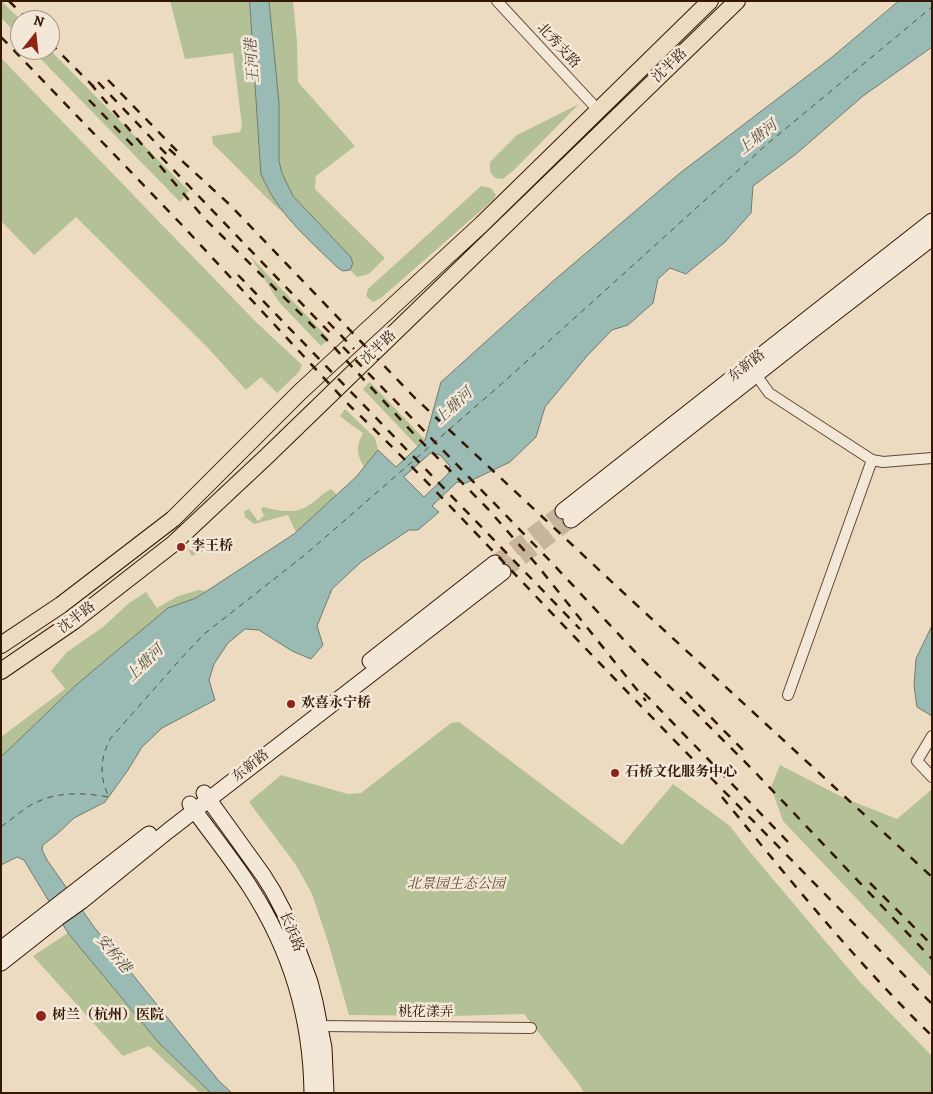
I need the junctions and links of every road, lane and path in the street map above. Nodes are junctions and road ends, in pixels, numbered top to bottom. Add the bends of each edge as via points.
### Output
1 (497, 1) edge
2 (710, 1) edge
3 (737, 1) edge
4 (598, 110) junction
5 (932, 221) edge
6 (932, 238) edge
7 (753, 370) junction
8 (932, 458) edge
9 (872, 460) junction
10 (567, 516) tunnel mouth
11 (499, 568) tunnel mouth
12 (1, 645) edge
13 (1, 672) edge
14 (788, 695) dead end
15 (932, 736) edge
16 (932, 777) edge
17 (206, 796) junction
18 (192, 806) junction
19 (54, 914) junction
20 (1, 949) edge
21 (1, 963) edge
22 (320, 1026) junction
23 (531, 1028) dead end
24 (312, 1093) edge
25 (326, 1093) edge

1 - 4 street, 北秀支路
2 - 4 main road, 沈半路
3 - 13 main road, 沈半路 via 173,544 74,621
4 - 12 main road, 沈半路 via 482,224 300,392 173,519 61,605
5 - 7 main road, 东新路
6 - 7 main road, 东新路
7 - 9 street via 769,392
7 - 10 main road, 东新路
8 - 9 street
9 - 14 street
11 - 17 main road, 东新路
15 - 16 street via 917,761
17 - 18 main road, 东新路
17 - 22 main road, 长浜路 via 263,875 284,912 310,982
18 - 19 main road, 东新路
18 - 24 main road, 长浜路 via 250,887 284,950 304,1016
19 - 20 main road, 东新路
19 - 21 main road, 东新路
22 - 23 street, 桃花漾弄
22 - 25 main road, 长浜路

